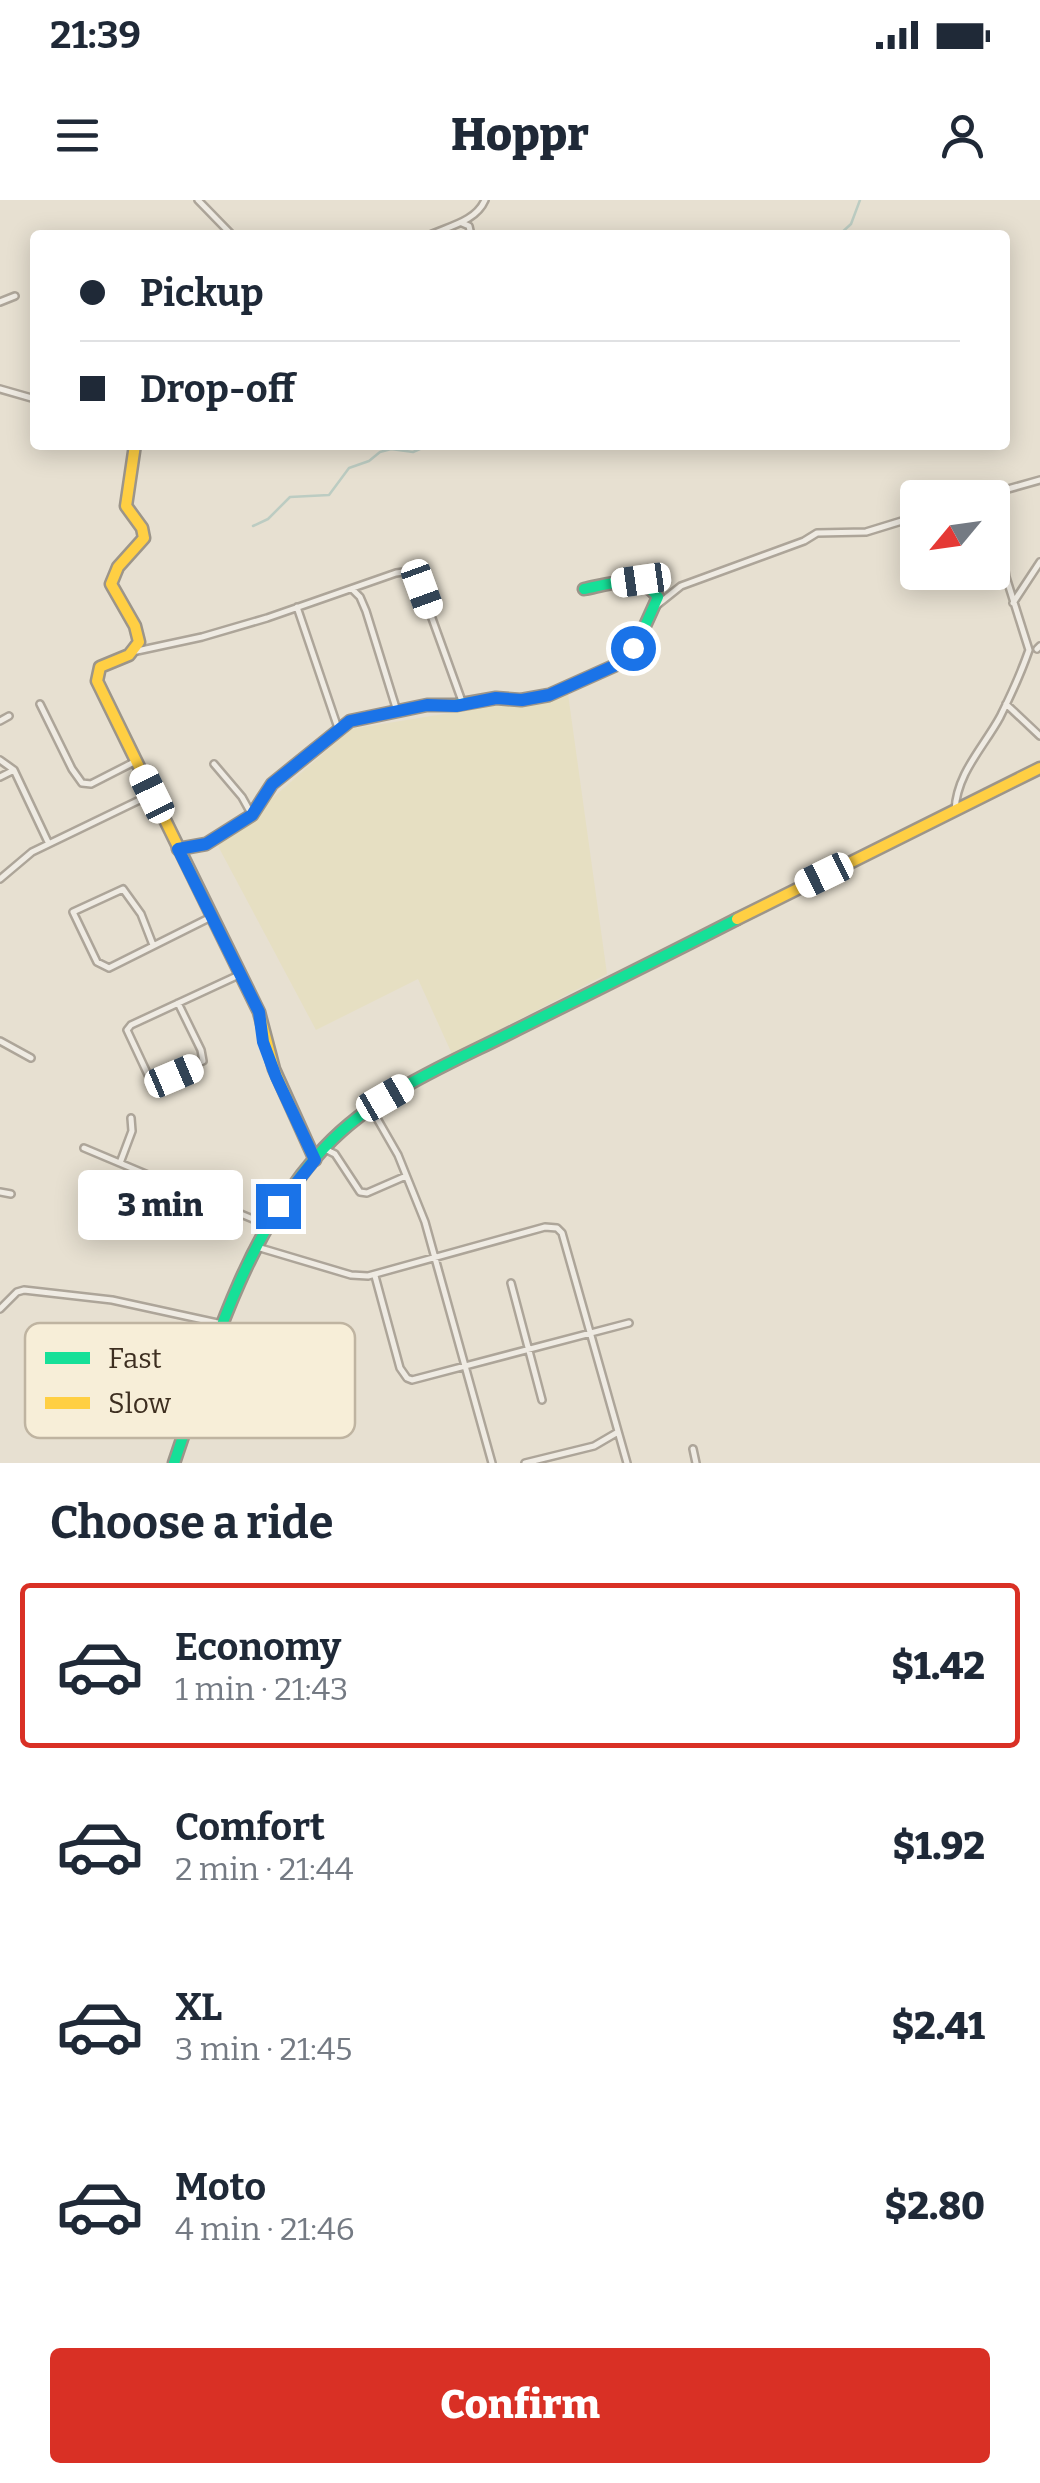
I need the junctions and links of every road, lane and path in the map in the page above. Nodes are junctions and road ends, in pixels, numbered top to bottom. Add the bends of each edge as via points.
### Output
1 (198, 200) edge
2 (485, 200) edge
3 (459, 223) junction
4 (227, 230) edge
5 (442, 230) edge
6 (470, 230) edge
7 (15, 296) dead end
8 (0, 302) edge
9 (0, 388) edge
10 (30, 397) edge
11 (134, 450) edge
12 (1040, 480) edge
13 (1010, 488) edge
14 (900, 522) edge
15 (1040, 562) edge
16 (584, 588) dead end
17 (352, 589) junction
18 (1010, 590) edge
19 (1013, 603) junction
20 (656, 606) junction
21 (297, 608) junction
22 (1037, 649) edge
23 (134, 652) junction
24 (40, 704) dead end
25 (463, 704) junction
26 (1006, 704) junction
27 (397, 711) junction
28 (8, 716) dead end
29 (0, 721) edge
30 (338, 728) junction
31 (1040, 736) edge
32 (0, 760) edge
33 (136, 761) junction
34 (214, 764) dead end
35 (1040, 768) edge
36 (14, 770) junction
37 (0, 778) edge
38 (152, 794) junction
39 (955, 810) junction
40 (252, 815) junction
41 (49, 843) junction
42 (178, 849) junction
43 (0, 879) edge
44 (211, 917) junction
45 (154, 946) junction
46 (240, 974) junction
47 (178, 1003) junction
48 (0, 1041) edge
49 (30, 1058) dead end
50 (371, 1108) junction
51 (131, 1118) dead end
52 (84, 1148) dead end
53 (325, 1149) junction
54 (315, 1160) junction
55 (120, 1163) junction
56 (406, 1175) junction
57 (0, 1192) edge
58 (12, 1194) dead end
59 (267, 1225) junction
60 (257, 1247) junction
61 (436, 1259) junction
62 (376, 1276) junction
63 (511, 1283) dead end
64 (0, 1309) edge
65 (220, 1323) edge
66 (225, 1323) edge
67 (630, 1323) dead end
68 (590, 1331) junction
69 (528, 1348) junction
70 (465, 1366) junction
71 (542, 1400) dead end
72 (618, 1432) junction
73 (183, 1438) edge
74 (692, 1449) dead end
75 (174, 1463) edge
76 (492, 1463) edge
77 (525, 1463) edge
78 (627, 1463) edge
79 (696, 1463) edge

1 - 4 street
2 - 3 street
3 - 5 street
3 - 6 street
7 - 8 street
9 - 10 street
11 - 23 street via 126,506 144,538 111,584 136,626
12 - 13 street
14 - 20 street via 866,532 817,533 681,586
15 - 19 street
16 - 20 street via 641,580 652,586
17 - 21 street
17 - 25 street via 396,572 416,574
17 - 27 street via 366,611
18 - 19 street
19 - 22 street
20 - 25 street via 640,639 616,665 549,695
21 - 23 street
21 - 30 street
22 - 26 street
23 - 33 street via 100,667 96,676
24 - 33 street via 82,783
25 - 27 street
26 - 31 street
26 - 39 street via 970,762
27 - 30 street
28 - 29 street
30 - 40 street via 272,784
32 - 36 street
33 - 38 street
34 - 40 street
35 - 39 street
36 - 37 street
36 - 41 street
38 - 41 street
38 - 42 street
39 - 50 street
40 - 42 street via 206,844
41 - 43 street
42 - 44 street
44 - 45 street
44 - 46 street
45 - 45 street via 109,968 97,962 73,912 123,889
46 - 47 street
46 - 54 street via 259,1012 276,1077
47 - 47 street via 127,1030 154,1082 203,1061
48 - 49 street
50 - 53 street
50 - 56 street
51 - 55 street
52 - 55 street
53 - 54 street
53 - 56 street via 360,1192
54 - 59 street
55 - 59 street
56 - 61 street
57 - 58 street
59 - 60 street
60 - 62 street
60 - 66 street
61 - 62 street
61 - 68 street via 557,1228
61 - 70 street
62 - 70 street via 403,1374 412,1380
63 - 69 street
64 - 65 street via 24,1290
67 - 68 street
68 - 69 street
68 - 72 street
69 - 70 street
69 - 71 street
70 - 76 street
72 - 77 street via 594,1446
72 - 78 street
73 - 75 street
74 - 79 street

